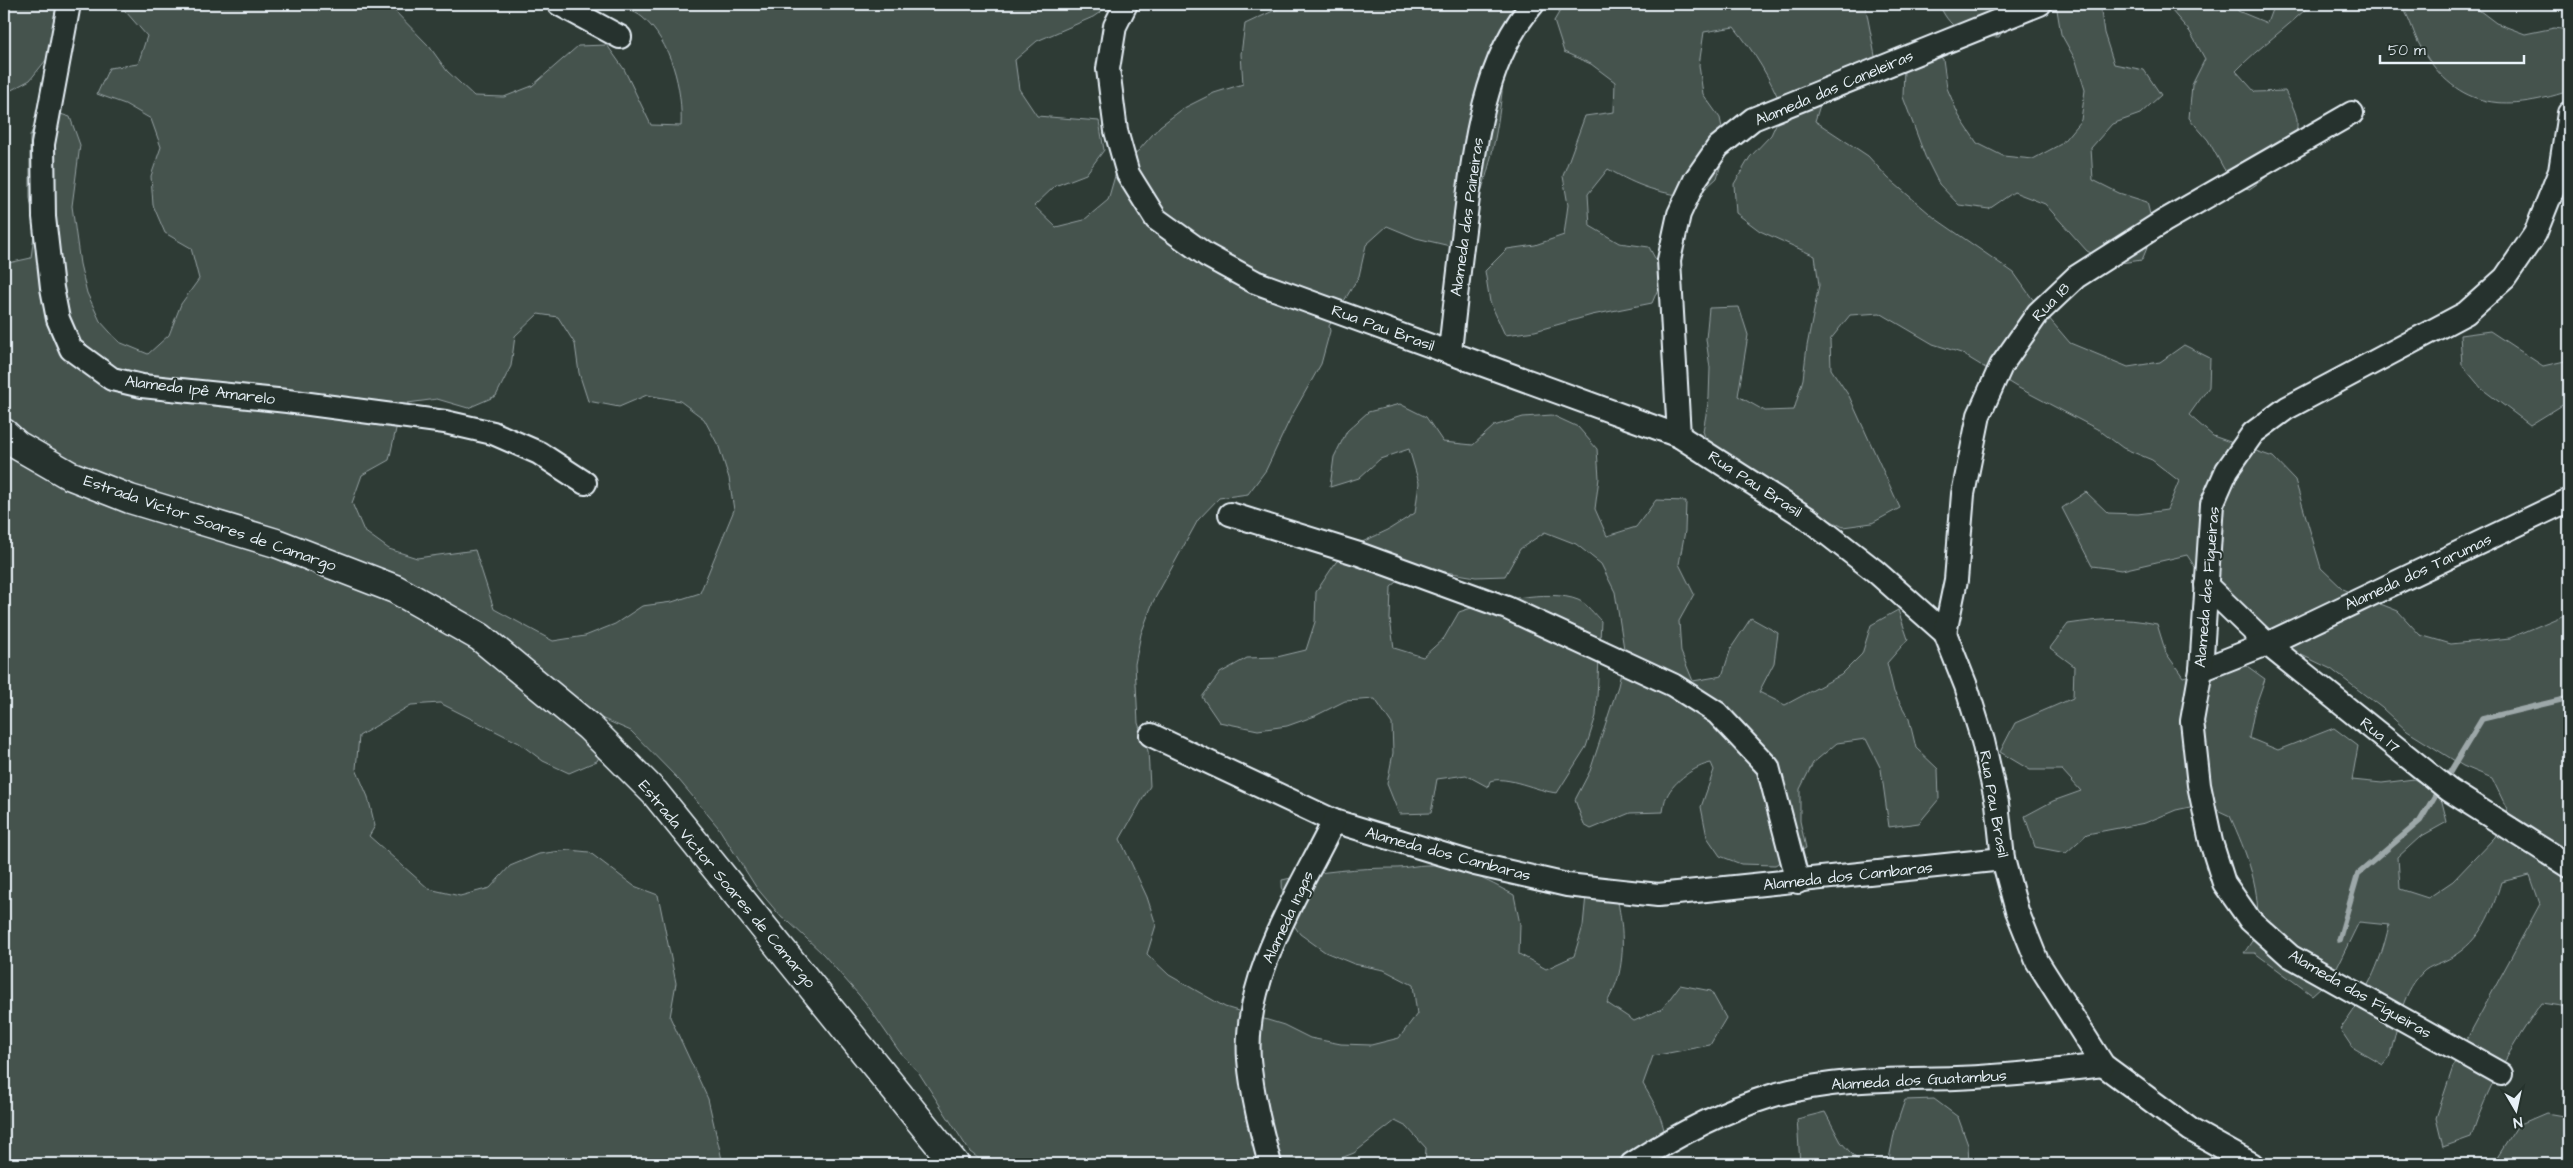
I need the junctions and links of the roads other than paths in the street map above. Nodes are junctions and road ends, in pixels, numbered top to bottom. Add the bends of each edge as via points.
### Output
1 (69, 4) edge
2 (559, 4) edge
3 (1126, 4) edge
4 (1533, 4) edge
5 (2040, 4) edge
6 (620, 37) dead end
7 (2352, 113) dead end
8 (2569, 113) edge
9 (1450, 352) junction
10 (4, 434) edge
11 (1679, 436) junction
12 (585, 483) dead end
13 (2569, 500) edge
14 (1230, 514) dead end
15 (2206, 585) junction
16 (1945, 633) junction
17 (2266, 644) junction
18 (2201, 670) junction
19 (1151, 735) dead end
20 (1334, 821) junction
21 (2002, 859) junction
22 (2569, 866) edge
23 (1798, 882) junction
24 (2103, 1065) junction
25 (2501, 1074) dead end
26 (955, 1164) edge
27 (1270, 1164) edge
28 (1632, 1164) edge
29 (2252, 1164) edge

1 - 12 street, Alameda Ipê Amarelo via 43,144 44,217 52,288 58,319 71,349 112,379 142,386 445,422 493,433 539,453
2 - 6 street
3 - 9 street, Rua Pau Brasil via 1115,26 1108,69 1116,132 1128,174 1156,219 1206,255 1255,282
4 - 9 street, Alameda das Paineiras via 1503,49 1485,106 1473,157
5 - 11 street, Alameda das Caneleiras via 1753,119 1718,147 1695,180 1679,214 1669,260
7 - 16 street, Rua 18 via 2164,221 2076,277 2038,313 2001,366 1979,415 1963,494 1956,580
8 - 15 street, Alameda das Figueiras via 2560,171 2535,234 2505,278 2466,313 2287,408 2253,433 2227,470 2212,504
9 - 11 street, Rua Pau Brasil
10 - 26 main road, Estrada Victor Soares de Camargo via 69,475 130,499 276,542 395,589 480,637 588,727 655,793
11 - 16 street, Rua Pau Brasil via 1807,518 1875,571
13 - 17 street, Alameda dos Tarumas
14 - 23 street via 1359,554 1507,608 1673,685 1717,713 1768,767
15 - 17 street, Rua 17
15 - 18 street, Alameda das Figueiras
16 - 21 street, Rua Pau Brasil via 1983,741 1997,804
17 - 18 street, Alameda dos Tarumas
17 - 22 street, Rua 17 via 2449,790
18 - 25 street, Alameda das Figueiras via 2192,721 2205,814 2224,883 2250,920 2290,956
19 - 20 street, Alameda dos Cambaras
20 - 23 street, Alameda dos Cambaras via 1475,864 1567,885 1658,895
20 - 27 street, Alameda Ingas via 1270,949 1252,1007 1249,1058 1255,1105
21 - 23 street, Alameda dos Cambaras
21 - 24 street, Rua Pau Brasil via 2017,911 2037,961
24 - 28 street, Alameda dos Guatambus via 2015,1075 1837,1082 1772,1096 1724,1114
24 - 29 street, Rua Pau Brasil via 2191,1130

